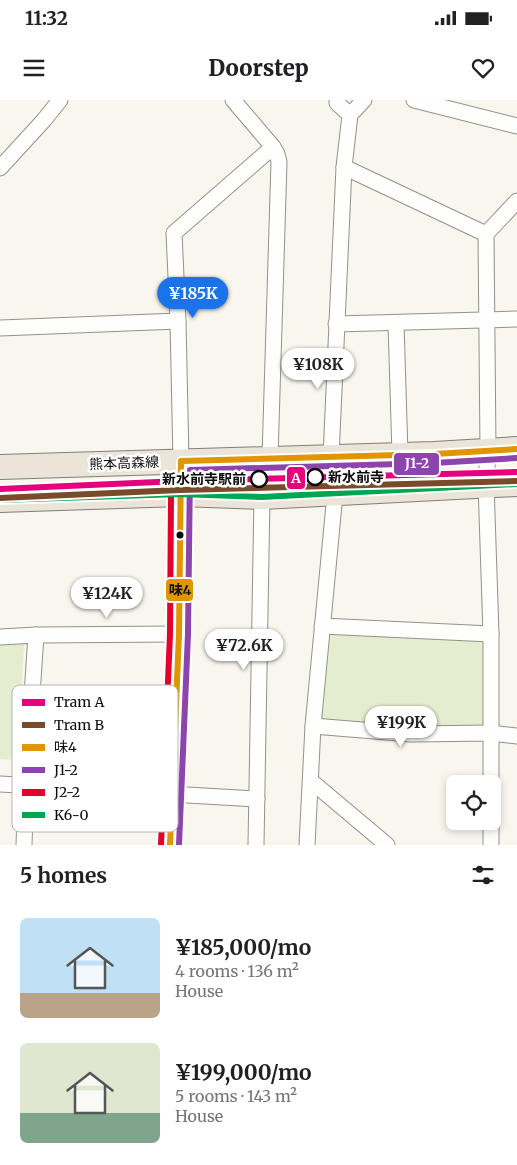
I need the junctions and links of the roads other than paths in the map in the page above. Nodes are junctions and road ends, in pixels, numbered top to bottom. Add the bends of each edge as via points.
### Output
1 (60, 100) edge
2 (233, 100) edge
3 (337, 100) edge
4 (364, 100) edge
5 (414, 100) edge
6 (475, 107) edge
7 (350, 115) junction
8 (517, 126) edge
9 (273, 147) junction
10 (344, 167) junction
11 (0, 168) edge
12 (517, 201) edge
13 (486, 234) junction
14 (517, 319) edge
15 (486, 320) junction
16 (178, 321) junction
17 (396, 322) junction
18 (336, 324) junction
19 (0, 328) edge
20 (517, 449) edge
21 (488, 450) junction
22 (400, 455) junction
23 (331, 456) junction
24 (270, 458) junction
25 (181, 461) junction
26 (0, 467) edge
27 (486, 484) junction
28 (517, 484) edge
29 (180, 494) junction
30 (335, 494) junction
31 (262, 497) junction
32 (0, 500) edge
33 (322, 626) junction
34 (179, 634) junction
35 (491, 634) junction
36 (36, 635) junction
37 (0, 637) edge
38 (33, 685) edge
39 (177, 685) edge
40 (313, 726) junction
41 (490, 733) junction
42 (517, 736) edge
43 (491, 775) edge
44 (311, 781) junction
45 (178, 794) edge
46 (256, 799) junction
47 (491, 830) edge
48 (24, 832) edge
49 (171, 832) edge
50 (24, 845) edge
51 (170, 845) edge
52 (256, 845) edge
53 (307, 845) edge
54 (387, 845) edge
55 (491, 845) edge

1 - 11 street
2 - 9 street
3 - 7 street
4 - 7 street
5 - 6 street
6 - 8 street
7 - 10 street
9 - 16 street via 174,233
9 - 24 street via 279,162
10 - 13 street
10 - 18 street
12 - 13 street
13 - 15 street
14 - 15 street
15 - 17 street
15 - 21 street
16 - 19 street
16 - 25 street
17 - 18 street
17 - 22 street
18 - 23 street
20 - 21 main road, 熊本高森線
21 - 22 main road, 熊本高森線
21 - 27 street
22 - 23 main road, 熊本高森線
23 - 24 main road, 熊本高森線
24 - 25 main road, 熊本高森線
25 - 26 main road, 熊本高森線
25 - 29 main road
27 - 28 main road
27 - 30 main road
27 - 35 street
29 - 31 main road
29 - 32 main road
29 - 34 main road
30 - 31 main road
30 - 33 street
31 - 46 street
33 - 35 street
33 - 40 street
34 - 36 street
34 - 39 main road
35 - 41 street
36 - 37 street
36 - 38 street
40 - 41 street via 412,734
40 - 44 street
41 - 42 street
41 - 43 street
44 - 53 street
44 - 54 street
45 - 46 street
46 - 52 street
47 - 55 street
48 - 50 street
49 - 51 main road

